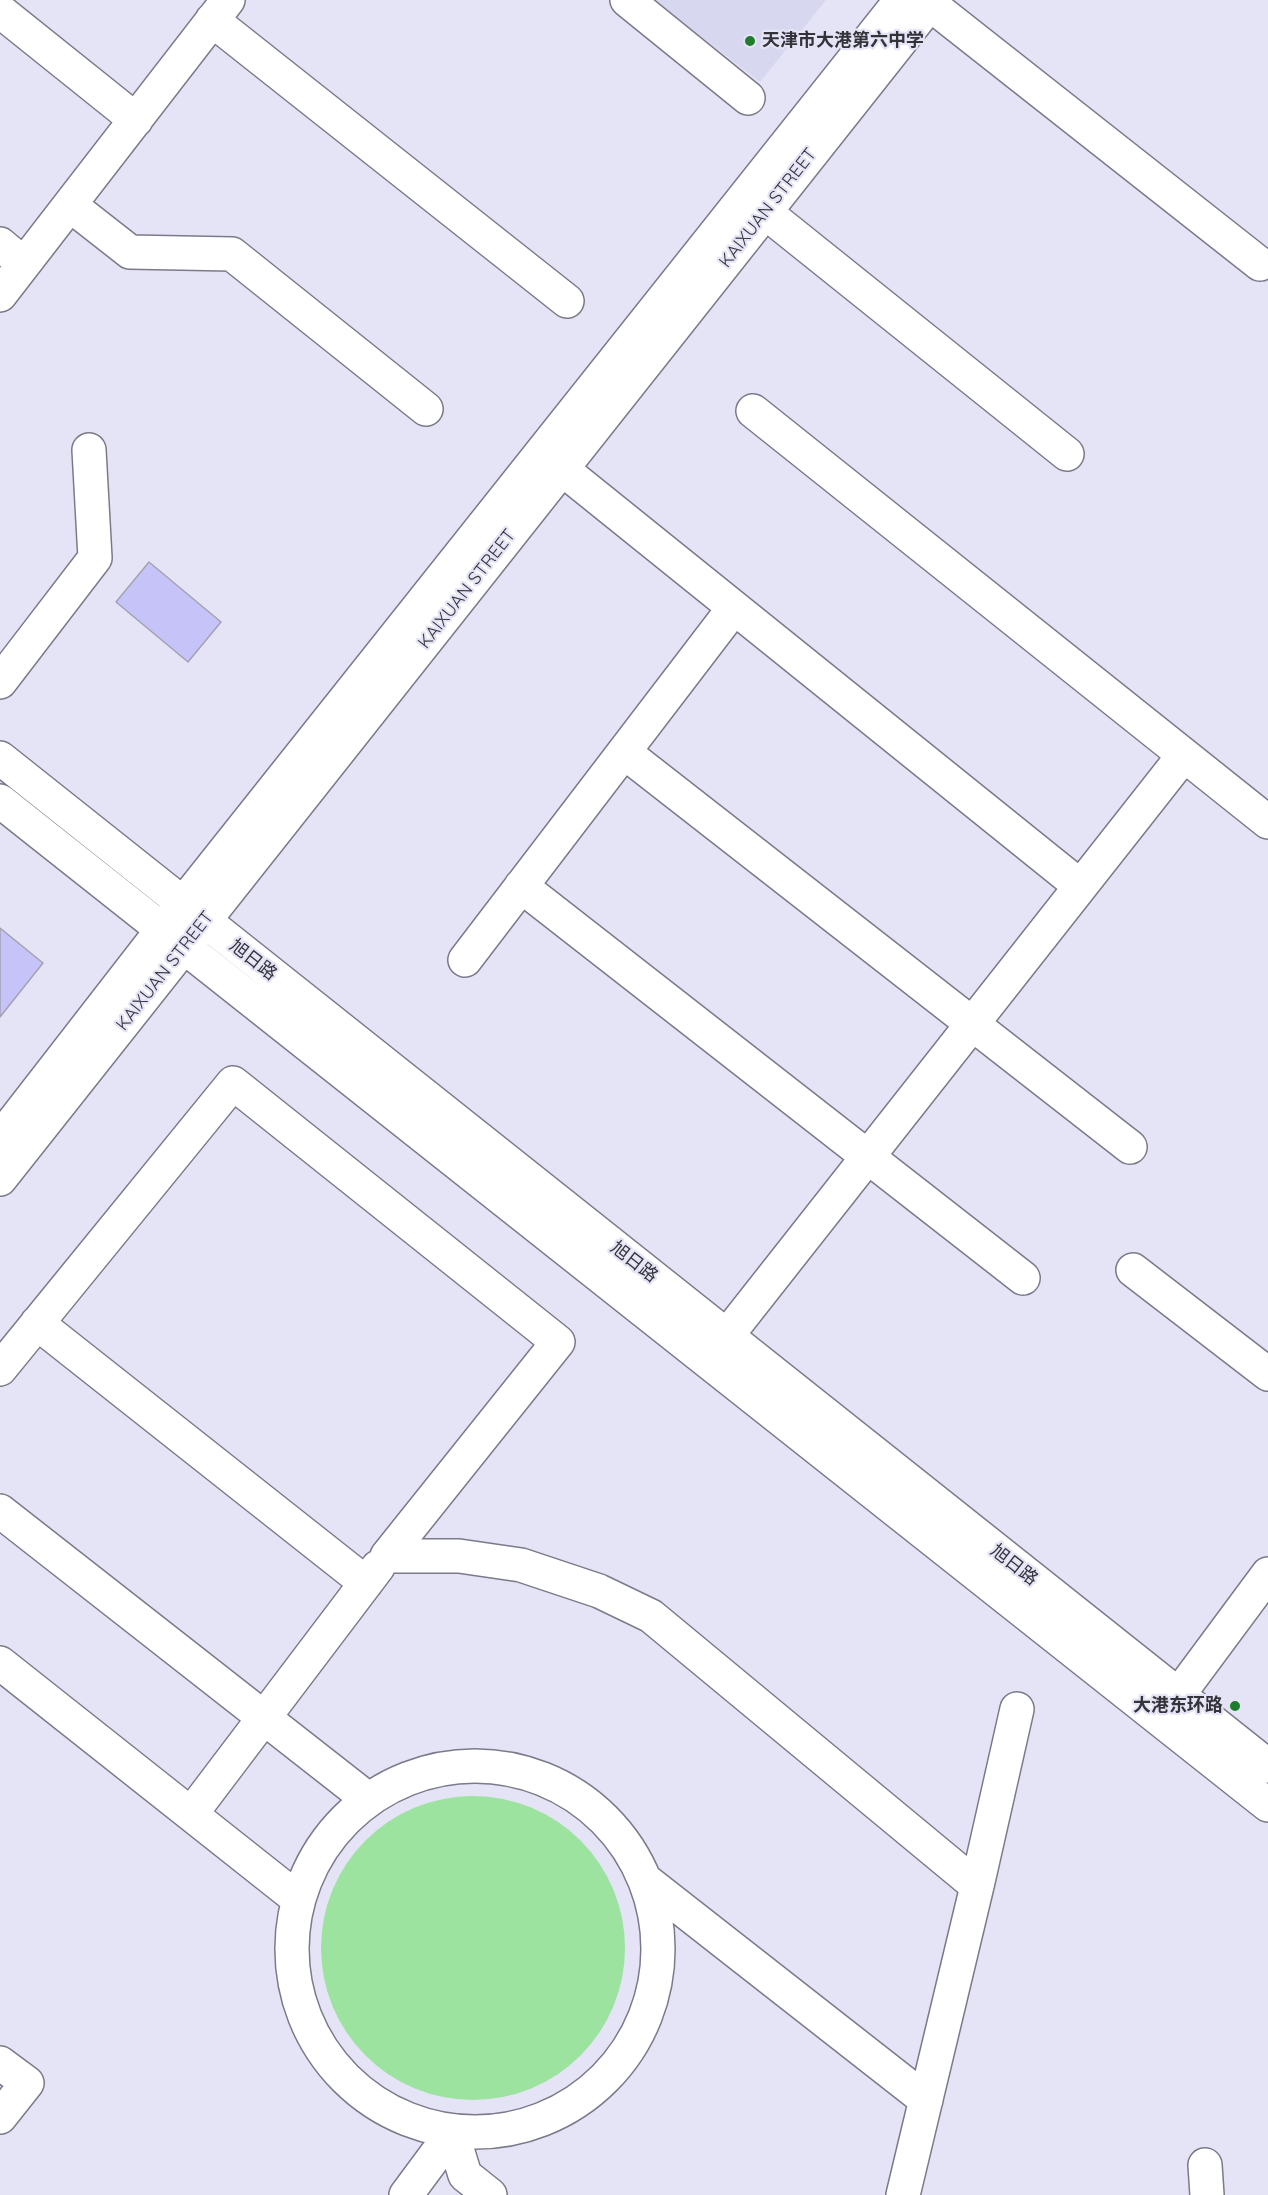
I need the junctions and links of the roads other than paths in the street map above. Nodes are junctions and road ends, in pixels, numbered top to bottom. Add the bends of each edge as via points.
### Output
1 (627, 0) edge
2 (921, 1) edge
3 (220, 10) edge
4 (0, 11) edge
5 (748, 98) dead end
6 (136, 120) junction
7 (70, 205) junction
8 (765, 212) junction
9 (12, 254) edge
10 (1260, 264) dead end
11 (0, 295) edge
12 (567, 301) dead end
13 (426, 409) dead end
14 (753, 411) dead end
15 (88, 450) dead end
16 (1067, 454) dead end
17 (562, 469) junction
18 (733, 609) junction
19 (0, 682) edge
20 (624, 752) junction
21 (1184, 755) junction
22 (0, 758) edge
23 (0, 801) edge
24 (1268, 822) edge
25 (521, 886) junction
26 (1080, 886) junction
27 (194, 912) junction
28 (173, 939) junction
29 (465, 960) dead end
30 (973, 1023) junction
31 (0, 1139) edge
32 (1130, 1147) dead end
33 (869, 1156) junction
34 (0, 1179) edge
35 (1133, 1270) dead end
36 (1023, 1278) dead end
37 (37, 1323) junction
38 (727, 1336) junction
39 (707, 1361) junction
40 (0, 1369) edge
41 (1268, 1374) edge
42 (0, 1511) edge
43 (387, 1556) junction
44 (1268, 1574) edge
45 (366, 1583) junction
46 (0, 1663) edge
47 (1169, 1707) junction
48 (1017, 1709) dead end
49 (264, 1717) junction
50 (1268, 1766) edge
51 (369, 1800) junction
52 (1268, 1805) edge
53 (191, 1814) junction
54 (645, 1880) junction
55 (977, 1886) junction
56 (298, 1899) junction
57 (0, 2063) edge
58 (926, 2100) junction
59 (0, 2118) edge
60 (452, 2133) junction
61 (406, 2195) edge
62 (490, 2195) edge
63 (903, 2195) edge

1 - 5 street
2 - 8 street, KAIXUAN STREET
2 - 10 street
2 - 27 street, KAIXUAN STREET
3 - 6 street
3 - 12 street
4 - 6 street
6 - 7 street
7 - 9 street
7 - 13 street via 130,252 232,254
8 - 16 street
8 - 17 street, KAIXUAN STREET
9 - 11 street
14 - 21 street
15 - 19 street via 95,558
17 - 18 street
17 - 27 street, KAIXUAN STREET
18 - 20 street
18 - 26 street
20 - 25 street
20 - 30 street
21 - 24 street
21 - 26 street
22 - 27 street, 旭日路
23 - 28 street, 旭日路
25 - 29 street
25 - 33 street
26 - 30 street
27 - 28 street, KAIXUAN STREET
27 - 38 street, 旭日路
28 - 31 street, KAIXUAN STREET
28 - 34 street, KAIXUAN STREET
28 - 39 street, 旭日路
30 - 32 street
30 - 33 street
33 - 36 street
33 - 38 street
35 - 41 street
37 - 40 street
37 - 43 street via 232,1083 558,1342
37 - 45 street
38 - 39 street
38 - 47 street, 旭日路
39 - 47 street, 旭日路
42 - 49 street
43 - 45 street
43 - 55 street via 459,1556 521,1564 599,1591 651,1616
44 - 47 street
45 - 49 street
46 - 53 street
47 - 50 street, 旭日路
47 - 52 street, 旭日路
48 - 55 street
49 - 51 street
49 - 53 street
51 - 54 street via 407,1777 465,1765 523,1772 574,1794 616,1832
51 - 56 street via 356,1807 318,1852
53 - 56 street
54 - 58 street
54 - 60 street via 658,1935 654,1990 633,2043 597,2086 550,2117 496,2131
55 - 58 street
56 - 60 street via 291,1966 306,2022 339,2072 385,2109
57 - 59 street via 27,2084
58 - 63 street
60 - 61 street
60 - 62 street via 465,2175

